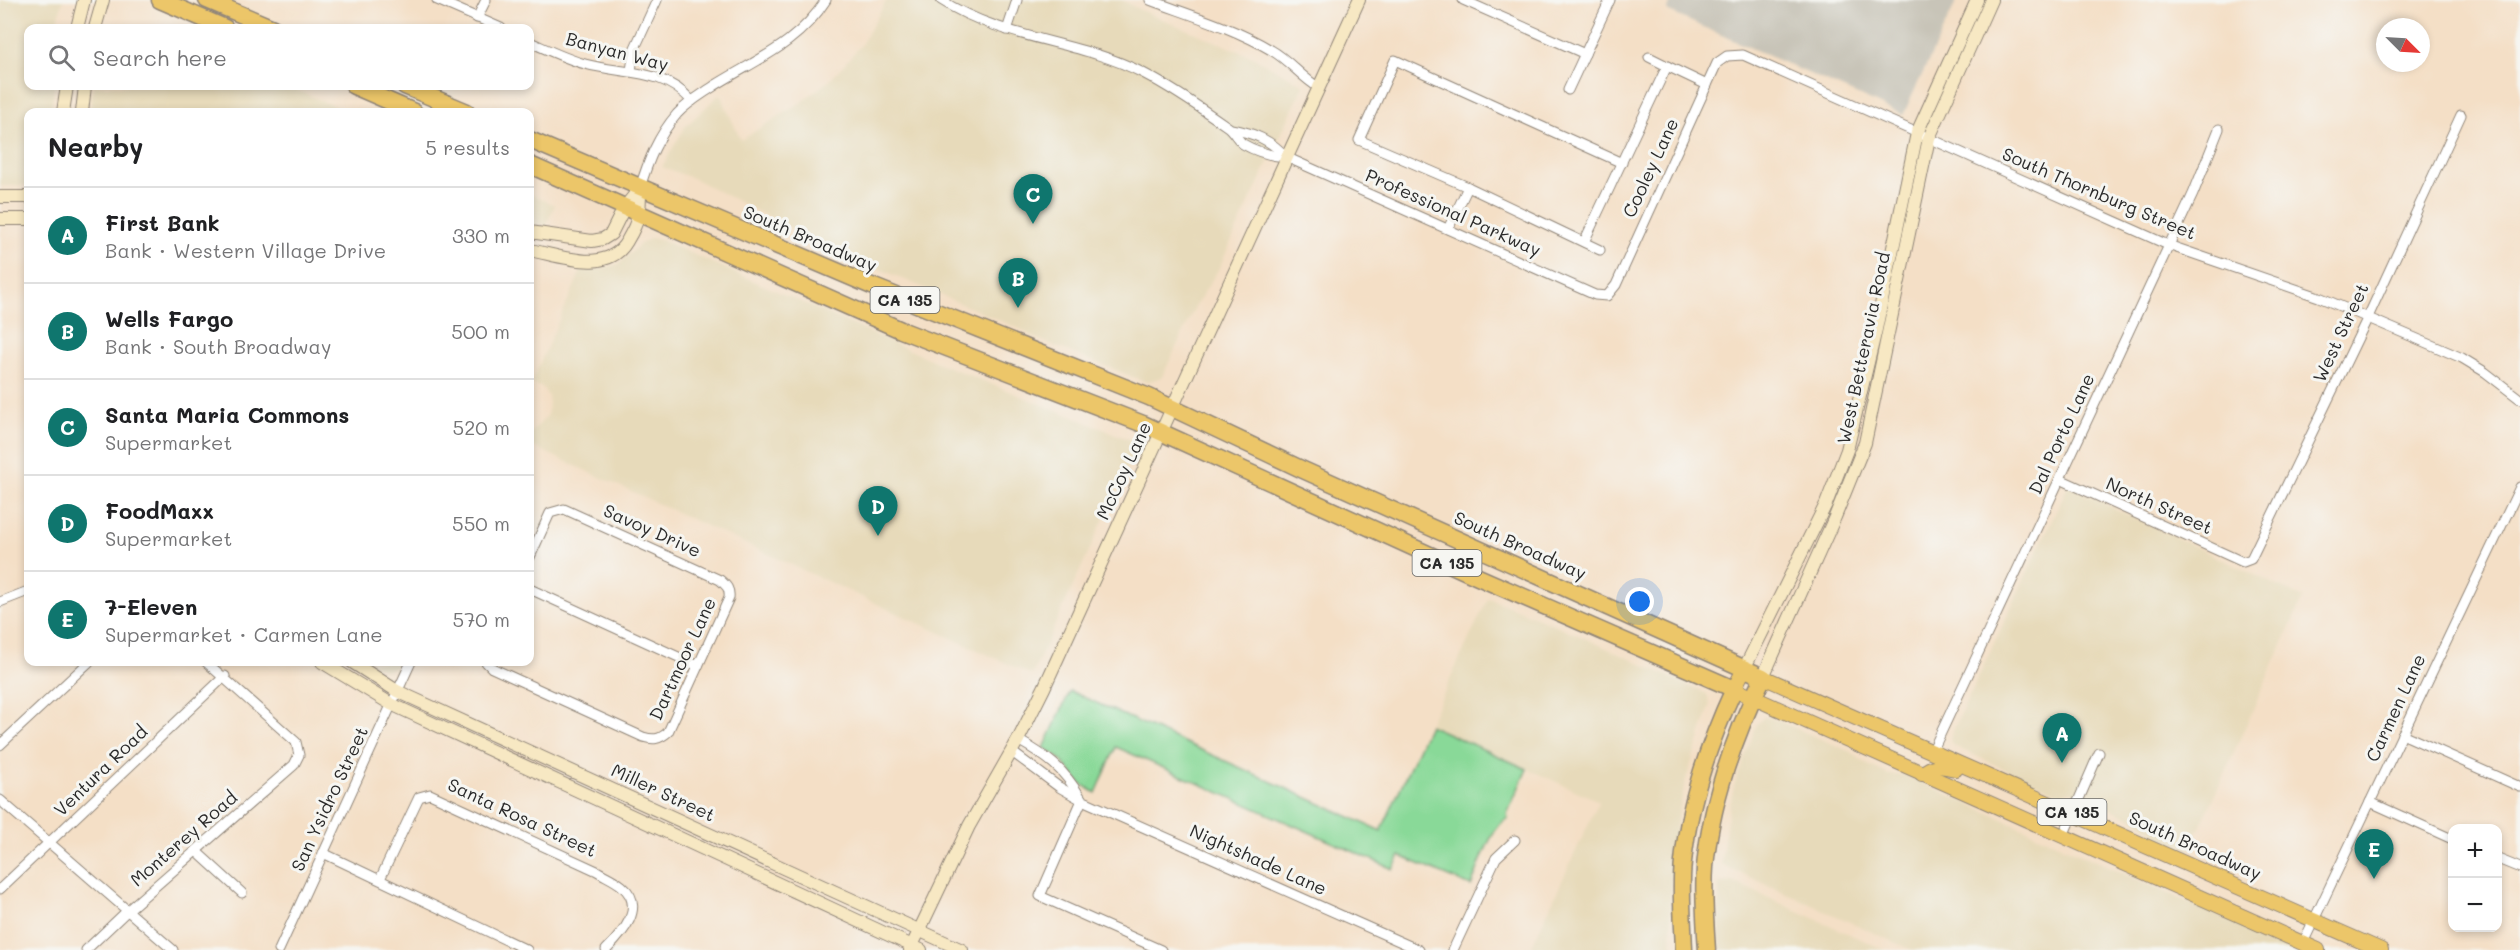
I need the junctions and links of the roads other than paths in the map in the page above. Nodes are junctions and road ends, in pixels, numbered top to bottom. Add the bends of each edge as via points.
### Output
1 (84, 0) edge
2 (103, 0) edge
3 (160, 0) edge
4 (207, 0) edge
5 (437, 0) edge
6 (486, 0) edge
7 (657, 0) edge
8 (826, 0) edge
9 (941, 0) edge
10 (1017, 0) edge
11 (1150, 0) edge
12 (1359, 0) edge
13 (1463, 0) edge
14 (1610, 0) edge
15 (1977, 0) edge
16 (1991, 0) edge
17 (477, 18) junction
18 (78, 24) edge
19 (96, 24) edge
20 (216, 24) edge
21 (264, 24) edge
22 (491, 24) edge
23 (1007, 30) junction
24 (534, 44) edge
25 (1585, 54) junction
26 (1727, 56) joint
27 (1649, 57) dead end
28 (1667, 66) junction
29 (631, 71) junction
30 (1707, 85) junction
31 (1318, 87) junction
32 (66, 90) edge
33 (85, 90) edge
34 (363, 90) edge
35 (415, 90) edge
36 (1568, 90) dead end
37 (692, 100) junction
38 (64, 108) edge
39 (82, 108) edge
40 (405, 108) edge
41 (457, 108) edge
42 (2461, 116) dead end
43 (2219, 129) dead end
44 (1923, 136) junction
45 (534, 142) edge
46 (1286, 157) junction
47 (1622, 163) junction
48 (534, 167) edge
49 (1468, 187) junction
50 (640, 188) junction
51 (0, 197) edge
52 (24, 197) edge
53 (624, 208) junction
54 (640, 215) junction
55 (0, 219) edge
56 (24, 219) edge
57 (1448, 229) junction
58 (534, 233) edge
59 (1584, 242) junction
60 (2168, 245) junction
61 (1600, 250) dead end
62 (534, 251) edge
63 (1607, 296) joint
64 (2367, 317) junction
65 (2520, 399) edge
66 (1173, 408) junction
67 (1161, 433) junction
68 (2060, 479) junction
69 (2520, 487) edge
70 (1382, 505) junction
71 (1371, 528) junction
72 (534, 548) edge
73 (2246, 562) joint
74 (534, 591) edge
75 (730, 591) joint
76 (24, 593) edge
77 (0, 602) edge
78 (84, 666) edge
79 (211, 666) edge
80 (329, 666) edge
81 (358, 666) edge
82 (409, 666) edge
83 (490, 666) edge
84 (698, 666) junction
85 (1744, 669) junction
86 (225, 676) junction
87 (1762, 677) junction
88 (1734, 689) junction
89 (398, 691) junction
90 (1753, 697) junction
91 (392, 704) junction
92 (2402, 734) junction
93 (1018, 740) junction
94 (0, 745) edge
95 (1012, 752) junction
96 (1932, 752) junction
97 (2099, 753) dead end
98 (1922, 774) junction
99 (2520, 787) edge
100 (0, 800) edge
101 (1082, 800) junction
102 (2044, 800) junction
103 (2370, 802) junction
104 (2073, 813) junction
105 (2062, 836) junction
106 (2448, 837) edge
107 (1515, 840) dead end
108 (49, 845) junction
109 (196, 850) junction
110 (323, 853) junction
111 (2502, 861) edge
112 (2520, 868) edge
113 (380, 879) junction
114 (0, 889) edge
115 (242, 892) dead end
116 (127, 911) junction
117 (2314, 920) junction
118 (919, 930) junction
119 (2303, 944) junction
120 (914, 949) edge
121 (86, 950) edge
122 (172, 950) edge
123 (279, 950) edge
124 (527, 950) edge
125 (606, 950) edge
126 (962, 950) edge
127 (1161, 950) edge
128 (1419, 950) edge
129 (1453, 950) edge
130 (1684, 950) edge
131 (1707, 950) edge
132 (2318, 950) edge
133 (2380, 950) edge

1 - 18 street
2 - 19 street
3 - 20 highway
4 - 21 highway
5 - 17 street
6 - 17 street
7 - 29 street via 634,50
8 - 37 street via 790,41
9 - 23 street, Professional Parkway via 973,18
10 - 23 street
11 - 31 street via 1251,39 1290,63 1304,79
12 - 31 street, McCoy Lane
13 - 25 street
14 - 25 street
15 - 44 street, West Betteravia Road
16 - 44 street, West Betteravia Road
17 - 22 street
23 - 46 street, Professional Parkway via 1090,51 1143,73 1231,129 1274,143
24 - 29 street, Banyan Way via 587,65
25 - 36 street
26 - 30 street, Cooley Lane via 1718,63
26 - 44 street, South Thornburg Street via 1743,55
27 - 28 street
28 - 30 street
28 - 47 street
29 - 37 street, Banyan Way via 666,79
30 - 63 street, Cooley Lane via 1616,285
31 - 46 street, McCoy Lane
32 - 38 street
33 - 39 street
34 - 40 highway
35 - 41 highway
37 - 50 street via 657,141
42 - 64 street, West Street
43 - 60 street, Dal Porto Lane
44 - 60 street, South Thornburg Street
44 - 85 street, West Betteravia Road via 1851,438 1826,504
44 - 87 street, West Betteravia Road via 1865,443
45 - 50 highway, CA 135
46 - 57 street, Professional Parkway
46 - 66 street, McCoy Lane
47 - 49 street via 1395,60 1359,140
47 - 59 street
48 - 53 highway, CA 135
49 - 57 street
49 - 59 street
50 - 53 street
50 - 54 street
50 - 66 highway, South Broadway / CA 135
51 - 52 street
53 - 54 highway, CA 135
53 - 58 street via 611,234 603,239 592,241
54 - 62 street via 623,248 607,259 595,261
54 - 67 highway, CA 135 via 901,330
55 - 56 street
57 - 63 street, Professional Parkway via 1595,295
59 - 61 street
60 - 64 street, South Thornburg Street via 2247,270
60 - 68 street, Dal Porto Lane
64 - 65 street, South Thornburg Street via 2462,358
64 - 73 street, West Street via 2251,559
66 - 67 street, McCoy Lane
66 - 70 highway, South Broadway / CA 135
67 - 71 highway, CA 135
67 - 93 street, McCoy Lane
68 - 73 street, North Street
68 - 96 street, Dal Porto Lane
69 - 92 street, Carmen Lane
70 - 71 highway
70 - 85 highway, South Broadway / CA 135
71 - 88 highway, CA 135
72 - 75 street, Savoy Drive via 550,513 564,509 720,580
74 - 84 street
75 - 84 street, Dartmoor Lane
76 - 77 street
78 - 94 street
79 - 86 street
80 - 91 street, Miller Street
81 - 89 street, Miller Street
82 - 89 street, San Ysidro Street
83 - 84 street, Dartmoor Lane via 652,740 668,732
85 - 87 highway, South Broadway / CA 135
85 - 88 main road, West Betteravia Road
86 - 108 street, Ventura Road
86 - 109 street, Monterey Road via 296,742 299,751 294,765
87 - 90 highway, West Betteravia Road
87 - 96 main road, South Broadway / CA 135
88 - 90 main road, CA 135
88 - 130 highway via 1693,798 1683,863
89 - 91 street, San Ysidro Street
89 - 118 street, Miller Street
90 - 98 main road, CA 135
90 - 131 highway, West Betteravia Road via 1733,744 1711,825 1704,898
91 - 110 street, San Ysidro Street
91 - 120 street, Miller Street
92 - 99 street
92 - 103 street, Carmen Lane
93 - 95 street, McCoy Lane
93 - 101 street via 1055,763
95 - 101 street, Nightshade Lane
95 - 118 street, McCoy Lane via 969,826
96 - 102 main road, South Broadway / CA 135
97 - 104 street
98 - 102 main road via 1937,765 1956,769 2029,801
98 - 105 main road, CA 135
100 - 108 street
101 - 127 street via 1040,896
101 - 128 street, Nightshade Lane
102 - 104 main road, South Broadway / CA 135
103 - 106 street
103 - 117 street, Carmen Lane
104 - 105 street
104 - 117 main road, South Broadway / CA 135
105 - 119 main road, CA 135
107 - 129 street via 1496,858
108 - 114 street, Ventura Road
108 - 116 street
109 - 115 street
109 - 116 street, Monterey Road
110 - 113 street
110 - 123 street, San Ysidro Street
111 - 112 street
113 - 124 street
113 - 125 street, Santa Rosa Street via 419,797 430,794 597,871 623,887 632,904 631,918 627,928
116 - 121 street, Monterey Road
116 - 122 street
117 - 119 street, Carmen Lane
117 - 133 main road, South Broadway / CA 135
118 - 120 street, McCoy Lane
118 - 126 street, Miller Street
119 - 132 main road, CA 135

